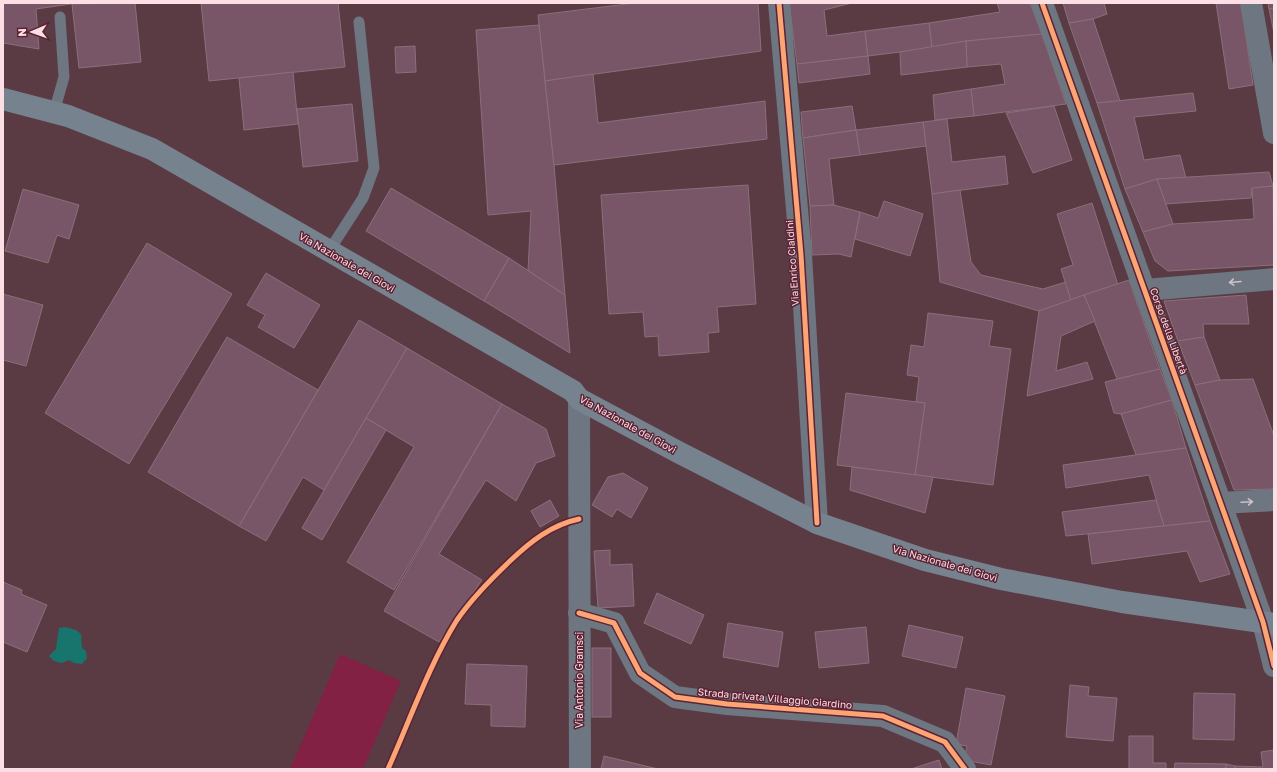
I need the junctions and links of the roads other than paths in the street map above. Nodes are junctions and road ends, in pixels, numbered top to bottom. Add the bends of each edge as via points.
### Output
1 (778, 3) edge
2 (1042, 3) edge
3 (1251, 3) edge
4 (60, 17) dead end
5 (359, 22) dead end
6 (3, 99) edge
7 (54, 112) junction
8 (1274, 134) edge
9 (329, 251) junction
10 (1274, 279) edge
11 (1145, 290) junction
12 (579, 399) junction
13 (1274, 500) edge
14 (1221, 503) junction
15 (817, 522) junction
16 (579, 613) junction
17 (1268, 623) edge
18 (1274, 666) edge
19 (580, 769) edge
20 (965, 769) edge

1 - 15 street, Via Enrico Cialdini via 801,255
2 - 11 street, Corso della Libertà
3 - 8 street
4 - 7 lane via 64,77
5 - 9 lane via 374,168 363,198
6 - 7 main road, Via Nazionale dei Giovi
7 - 9 main road, Via Nazionale dei Giovi via 152,149
9 - 12 main road, Via Nazionale dei Giovi via 572,391
10 -> 11 street
11 - 14 street, Corso della Libertà
12 - 15 main road, Via Nazionale dei Giovi
12 - 16 street, Via Antonio Gramsci
14 -> 13 street
14 - 17 street, Corso della Libertà
15 - 17 main road, Via Nazionale dei Giovi via 924,560 1001,579 1122,602
16 - 19 street, Via Antonio Gramsci
16 - 20 street, Strada privata Villaggio Giardino via 614,623 640,673 675,697 727,704 883,716 945,742
17 - 18 street, Corso della Libertà

